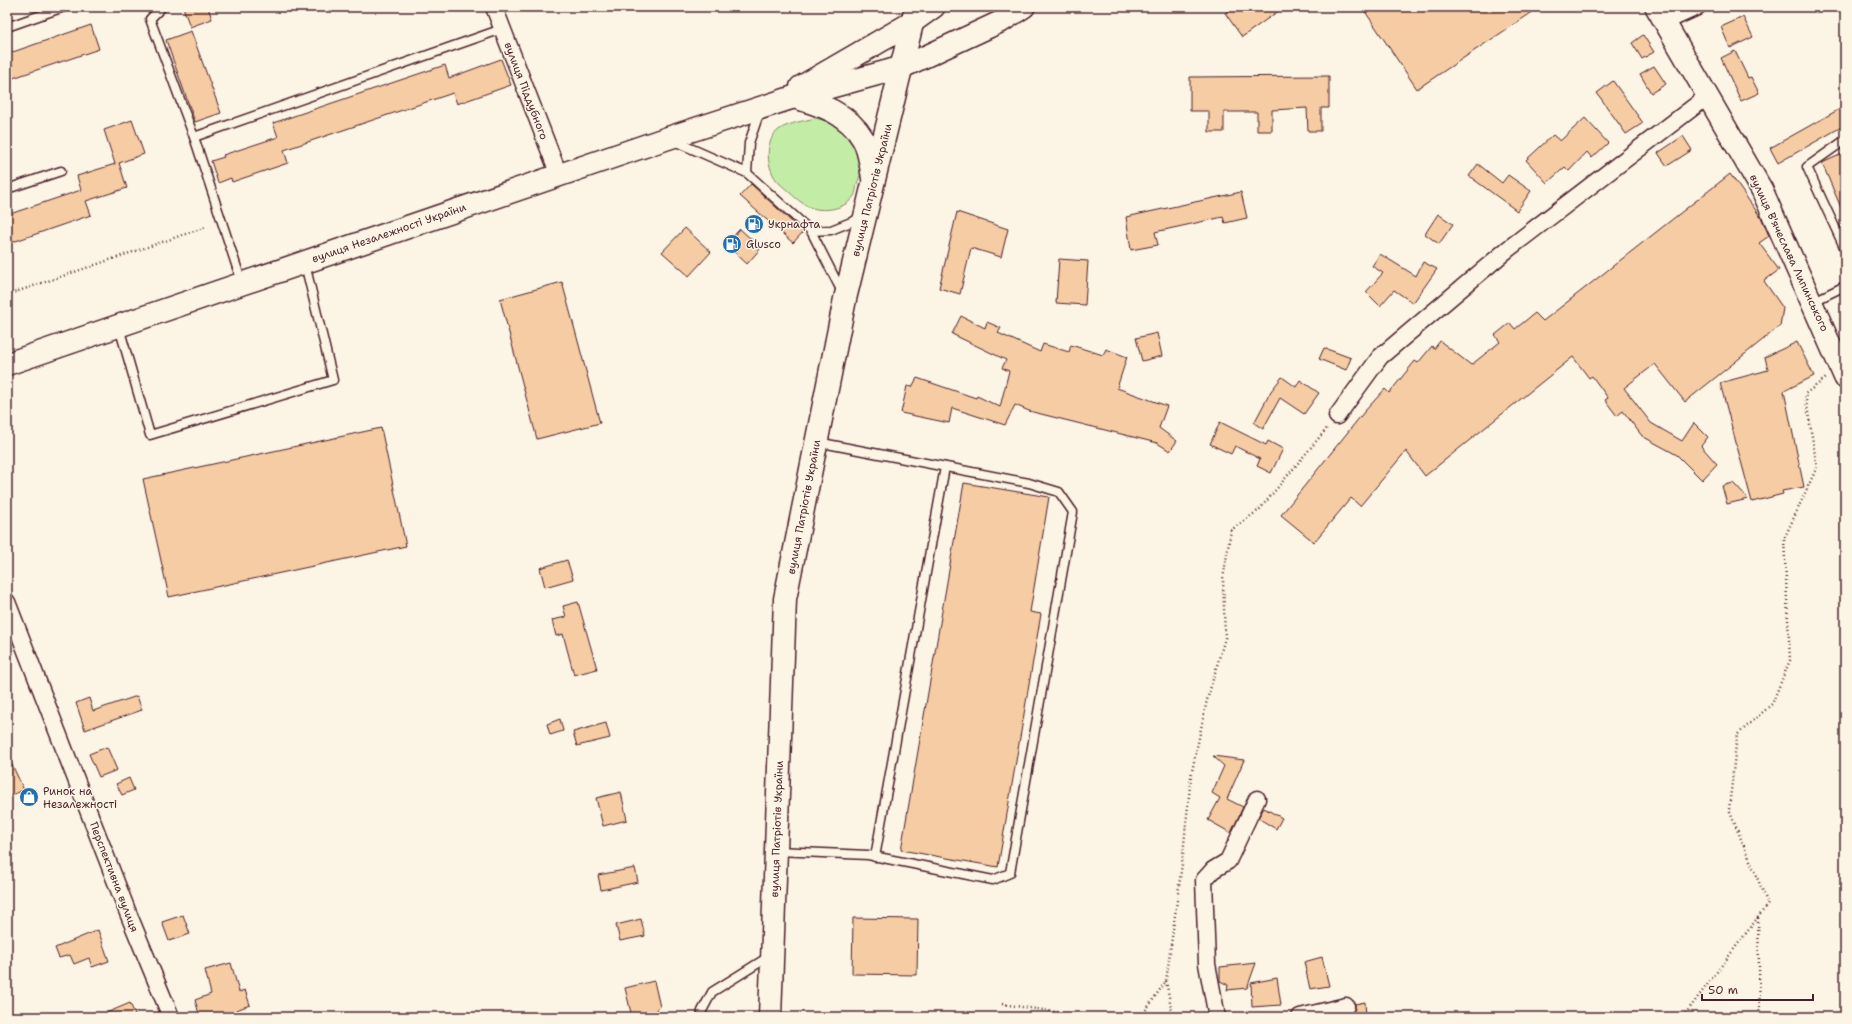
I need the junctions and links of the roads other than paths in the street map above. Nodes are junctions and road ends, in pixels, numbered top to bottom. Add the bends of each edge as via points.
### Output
1 (64, 7) edge
2 (162, 7) edge
3 (494, 7) edge
4 (934, 7) edge
5 (1024, 7) edge
6 (1697, 7) edge
7 (914, 15) edge
8 (1660, 15) edge
9 (7, 27) edge
10 (502, 29) junction
11 (902, 67) junction
12 (1708, 96) junction
13 (794, 97) junction
14 (767, 105) junction
15 (194, 137) junction
16 (668, 138) junction
17 (1845, 140) edge
18 (62, 171) dead end
19 (747, 172) junction
20 (559, 175) junction
21 (874, 182) junction
22 (7, 189) edge
23 (866, 216) junction
24 (811, 231) junction
25 (1845, 250) edge
26 (304, 262) junction
27 (242, 284) junction
28 (1845, 286) edge
29 (845, 299) junction
30 (1812, 302) junction
31 (119, 326) junction
32 (7, 364) edge
33 (1843, 373) edge
34 (1338, 416) road end
35 (817, 442) junction
36 (945, 467) junction
37 (7, 602) edge
38 (1257, 799) dead end
39 (776, 851) junction
40 (875, 857) junction
41 (773, 955) junction
42 (1346, 1006) dead end
43 (171, 1017) edge
44 (701, 1017) edge
45 (770, 1017) edge
46 (1217, 1017) edge
47 (1300, 1017) edge

1 - 9 lane
2 - 15 lane via 150,19
3 - 10 street, вулиця Піддубного
4 - 7 street, вулиця Незалежності України
5 - 11 street, вулиця Незалежності України via 1004,20
6 - 8 street
7 - 11 main road, вулиця Патріотів України
7 - 14 main road, вулиця Незалежності України
8 - 12 street, вулиця В'ячеслава Липинського
10 - 15 lane
10 - 20 street, вулиця Піддубного
11 - 13 main road, вулиця Незалежності України
11 - 21 main road, вулиця Патріотів України
12 - 30 street, вулиця В'ячеслава Липинського via 1762,190
12 - 34 street via 1508,249 1380,357
13 - 14 main road, вулиця Незалежності України
13 - 21 main road via 825,106 852,122 864,140
14 - 16 main road, вулиця Незалежності України
14 - 19 lane via 749,143
15 - 27 lane
16 - 19 lane
16 - 20 main road, вулиця Незалежності України
17 - 25 lane via 1807,167
18 - 22 lane
19 - 24 lane
20 - 26 main road, вулиця Незалежності України
21 - 23 main road, вулиця Патріотів України
23 - 24 lane via 831,230
23 - 29 main road, вулиця Патріотів України
24 - 29 lane
26 - 27 main road, вулиця Незалежності України
26 - 31 lane via 333,380 150,436
27 - 31 main road, вулиця Незалежності України
28 - 30 lane
29 - 35 main road, вулиця Патріотів України
30 - 33 street, вулиця В'ячеслава Липинського
31 - 32 main road, вулиця Незалежності України
35 - 36 lane
35 - 39 main road, вулиця Патріотів України via 785,599
36 - 40 lane
36 - 40 lane via 1029,483 1059,492 1073,512 1010,873 993,880
37 - 43 street, Перспективна вулиця
38 - 46 street via 1228,861 1213,870 1204,880 1207,964
39 - 40 lane
39 - 41 main road, вулиця Патріотів України
41 - 44 lane via 712,992
41 - 45 main road, вулиця Патріотів України
42 - 47 street

